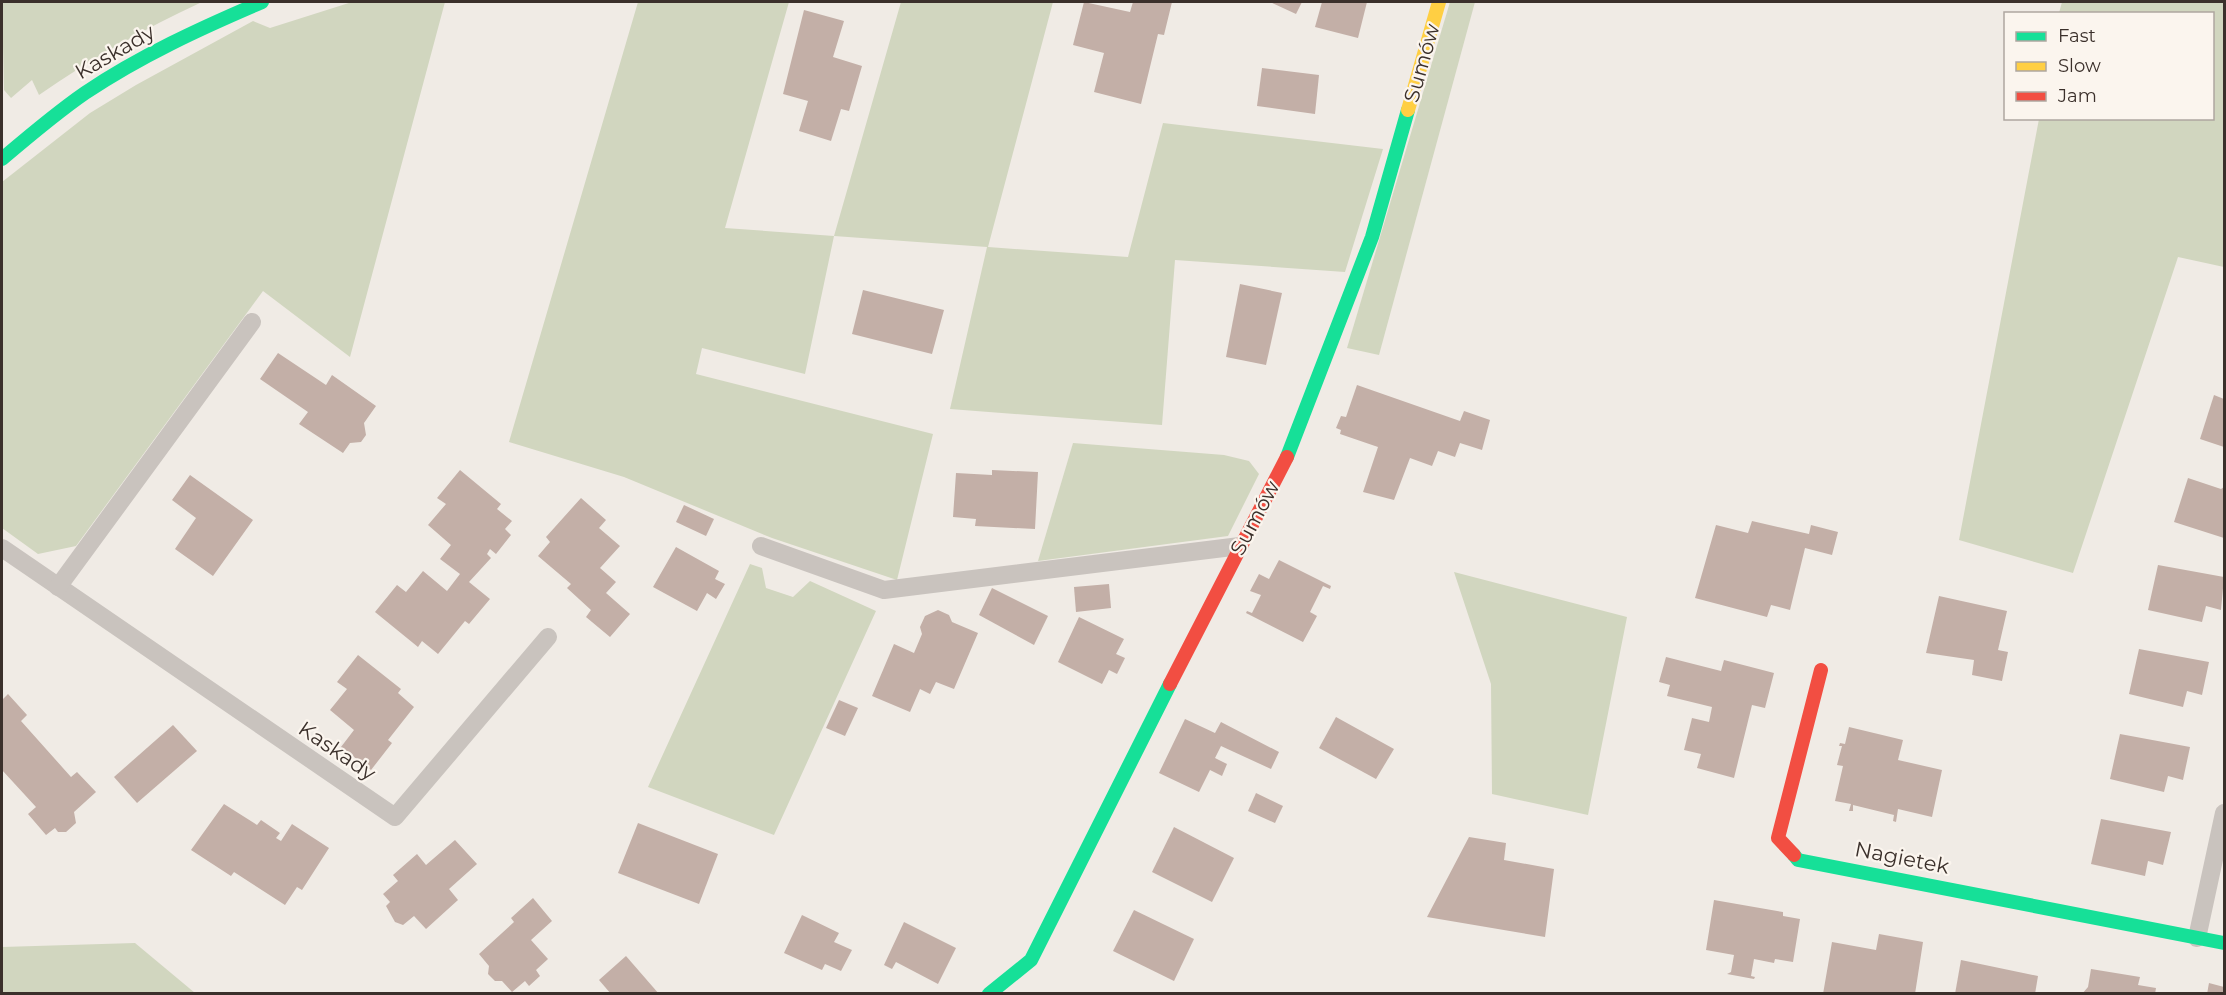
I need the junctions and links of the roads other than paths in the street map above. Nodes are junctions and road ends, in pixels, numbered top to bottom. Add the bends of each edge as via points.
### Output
1 (262, 2) edge
2 (1439, 2) edge
3 (2, 159) edge
4 (252, 322) dead end
5 (761, 546) dead end
6 (1240, 546) junction
7 (2, 548) edge
8 (58, 587) junction
9 (549, 637) dead end
10 (1821, 670) dead end
11 (2224, 813) edge
12 (2197, 938) junction
13 (2224, 943) edge
14 (989, 993) edge

1 - 3 street, Kaskady via 99,84
2 - 6 street, Sumów via 1372,237 1338,331 1295,442
4 - 8 lane
5 - 6 lane via 884,591
6 - 14 street, Sumów via 1031,960
7 - 8 lane, Kaskady
8 - 9 lane, Kaskady via 395,817
10 - 12 street, Nagietek via 1778,838 1798,860
11 - 12 lane
12 - 13 street, Nagietek

